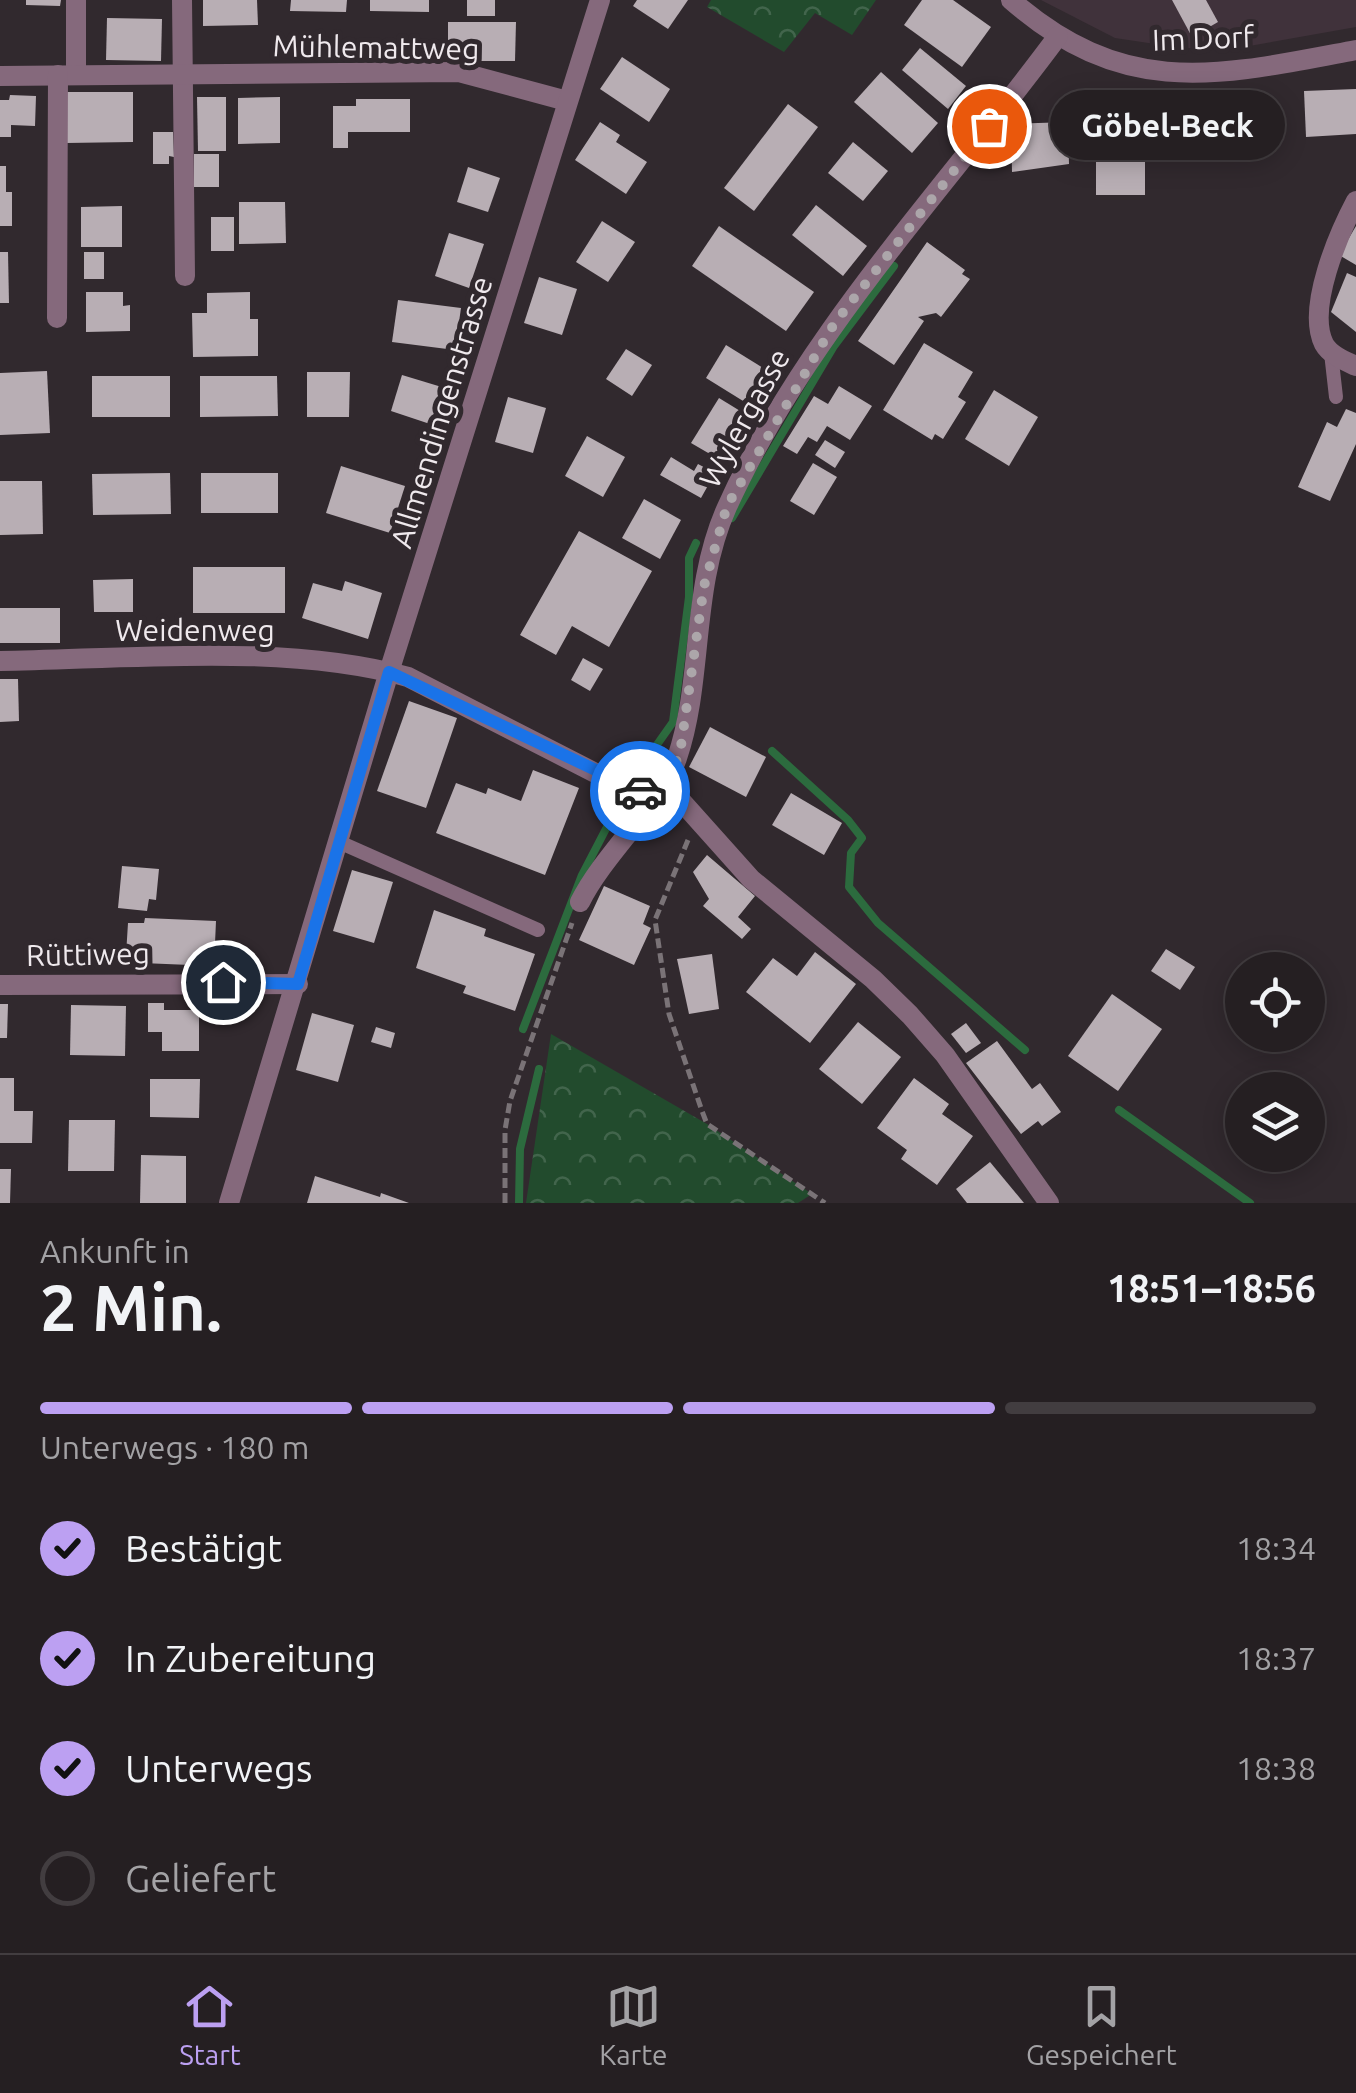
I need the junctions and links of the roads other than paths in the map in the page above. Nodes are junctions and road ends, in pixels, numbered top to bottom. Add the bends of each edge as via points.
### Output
1 (76, 0) edge
2 (182, 0) edge
3 (600, 0) edge
4 (1026, 4) edge
5 (1058, 36) junction
6 (1356, 50) edge
7 (67, 75) junction
8 (0, 76) edge
9 (181, 76) junction
10 (568, 102) junction
11 (1356, 201) edge
12 (185, 276) dead end
13 (57, 318) dead end
14 (1331, 353) junction
15 (1356, 366) edge
16 (1336, 396) dead end
17 (0, 660) edge
18 (389, 672) junction
19 (662, 787) junction
20 (339, 842) junction
21 (580, 902) road end
22 (538, 930) dead end
23 (298, 984) junction
24 (0, 985) edge
25 (229, 1203) edge
26 (1049, 1203) edge

1 - 7 street
2 - 9 street
3 - 10 street, Allmendingenstrasse
4 - 5 street, Im Dorf
5 - 6 street, Im Dorf via 1108,62 1171,74
5 - 19 street, Wylergasse via 834,324 727,506 706,577 680,753
7 - 8 street, Mühlemattweg
7 - 9 street, Mühlemattweg
7 - 13 street
9 - 10 street, Mühlemattweg via 459,72
9 - 12 street
10 - 18 street, Allmendingenstrasse
11 - 14 street via 1322,294 1320,332
14 - 15 street
14 - 16 lane
17 - 18 street, Weidenweg via 279,660
18 - 19 street via 636,791
18 - 20 street, Allmendingenstrasse
19 - 21 street, Wylergasse
19 - 26 street via 751,880 910,1016
20 - 22 lane
20 - 23 street, Allmendingenstrasse
23 - 24 street, Rüttiweg
23 - 25 street, Allmendingenstrasse

